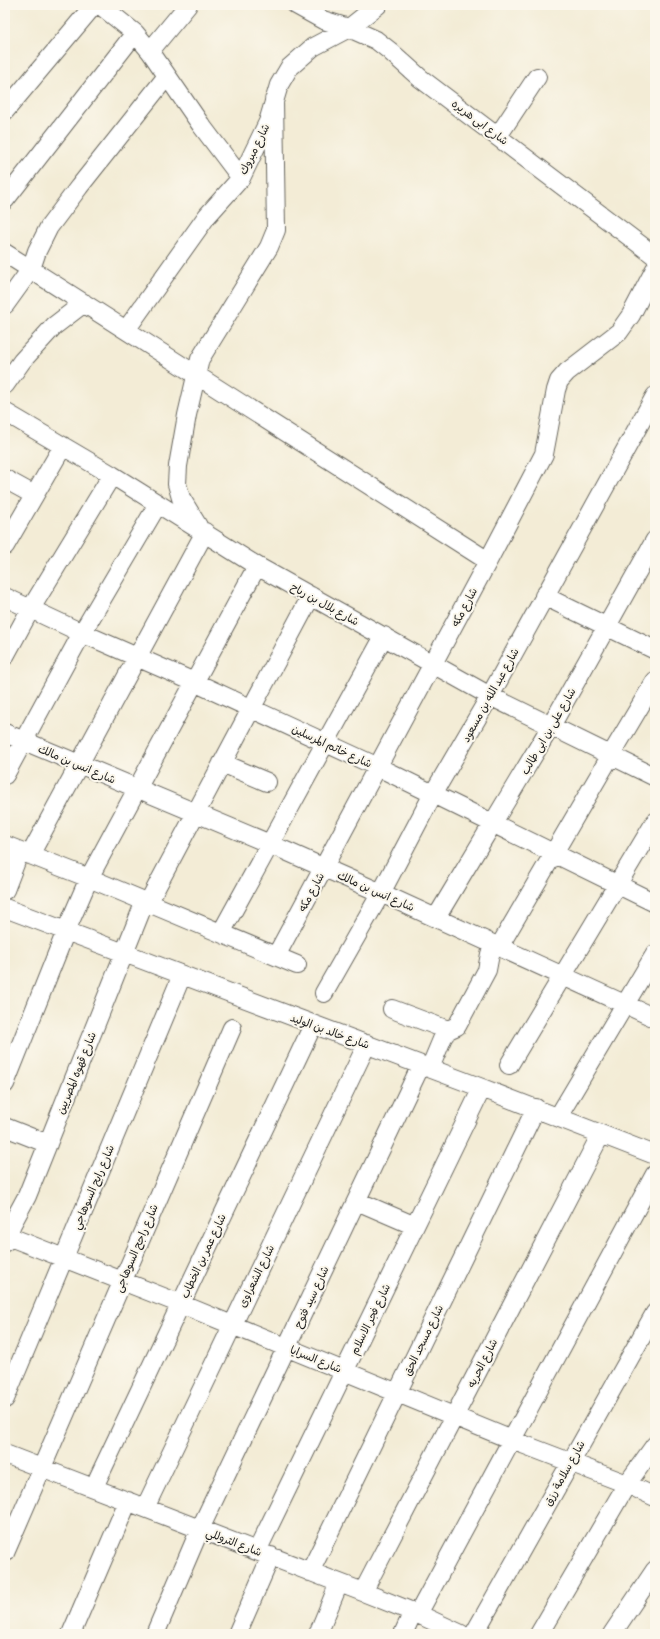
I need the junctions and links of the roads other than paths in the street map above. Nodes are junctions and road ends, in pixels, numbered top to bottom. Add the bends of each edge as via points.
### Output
1 (94, 5) edge
2 (100, 5) edge
3 (188, 5) edge
4 (296, 5) edge
5 (378, 5) edge
6 (349, 28) junction
7 (135, 33) junction
8 (150, 51) junction
9 (168, 76) junction
10 (537, 77) dead end
11 (274, 100) junction
12 (5, 111) edge
13 (498, 136) junction
14 (241, 178) junction
15 (5, 200) edge
16 (5, 253) edge
17 (655, 256) edge
18 (31, 269) junction
19 (655, 269) edge
20 (84, 303) junction
21 (5, 305) edge
22 (126, 330) junction
23 (196, 375) junction
24 (5, 385) edge
25 (655, 396) edge
26 (5, 412) edge
27 (63, 446) junction
28 (112, 475) junction
29 (5, 479) edge
30 (34, 496) junction
31 (158, 504) junction
32 (202, 531) junction
33 (655, 540) edge
34 (6, 543) edge
35 (488, 561) junction
36 (257, 566) junction
37 (311, 596) junction
38 (544, 596) junction
39 (5, 597) edge
40 (30, 610) junction
41 (607, 627) junction
42 (82, 634) junction
43 (384, 636) junction
44 (655, 650) edge
45 (5, 656) edge
46 (137, 657) junction
47 (433, 665) junction
48 (655, 681) edge
49 (194, 682) junction
50 (490, 696) junction
51 (251, 708) junction
52 (551, 726) junction
53 (5, 733) edge
54 (23, 741) junction
55 (325, 742) junction
56 (611, 754) junction
57 (222, 763) junction
58 (79, 765) junction
59 (378, 767) junction
60 (5, 775) edge
61 (655, 777) edge
62 (267, 782) dead end
63 (137, 789) junction
64 (433, 794) junction
65 (195, 813) junction
66 (655, 822) edge
67 (494, 824) junction
68 (270, 844) junction
69 (18, 850) edge
70 (553, 854) junction
71 (324, 868) junction
72 (89, 878) junction
73 (618, 884) junction
74 (5, 890) edge
75 (381, 893) junction
76 (146, 902) junction
77 (655, 903) edge
78 (5, 908) edge
79 (436, 918) junction
80 (66, 931) junction
81 (222, 933) junction
82 (497, 946) junction
83 (124, 953) junction
84 (655, 954) edge
85 (276, 956) junction
86 (297, 965) dead end
87 (182, 975) junction
88 (562, 976) junction
89 (324, 993) dead end
90 (625, 1004) junction
91 (392, 1009) dead end
92 (655, 1018) edge
93 (313, 1024) junction
94 (232, 1028) dead end
95 (448, 1030) junction
96 (367, 1044) junction
97 (509, 1065) dead end
98 (426, 1066) junction
99 (5, 1084) edge
100 (482, 1088) junction
101 (536, 1108) junction
102 (558, 1117) junction
103 (5, 1127) edge
104 (601, 1134) junction
105 (48, 1144) junction
106 (655, 1155) edge
107 (655, 1174) edge
108 (356, 1201) junction
109 (415, 1226) junction
110 (6, 1238) edge
111 (64, 1258) junction
112 (122, 1281) junction
113 (181, 1304) junction
114 (655, 1313) edge
115 (232, 1325) junction
116 (287, 1347) junction
117 (345, 1371) junction
118 (397, 1392) junction
119 (5, 1399) edge
120 (454, 1416) junction
121 (512, 1440) junction
122 (655, 1445) edge
123 (5, 1454) edge
124 (570, 1461) junction
125 (41, 1467) junction
126 (627, 1484) junction
127 (94, 1488) junction
128 (655, 1497) edge
129 (137, 1505) junction
130 (200, 1529) junction
131 (5, 1553) edge
132 (264, 1554) junction
133 (655, 1570) edge
134 (310, 1572) junction
135 (339, 1583) junction
136 (362, 1592) junction
137 (415, 1613) junction
138 (71, 1634) edge
139 (156, 1634) edge
140 (237, 1634) edge
141 (318, 1634) edge
142 (403, 1634) edge
143 (461, 1634) edge
144 (474, 1634) edge
145 (539, 1634) edge
146 (612, 1634) edge

1 - 12 street
2 - 7 street
3 - 8 street
4 - 6 street, شارع ابى هريره via 323,20
5 - 6 street, شارع مبروك
6 - 11 street, شارع مبروك via 313,46 290,68 279,85
6 - 13 street, شارع ابى هريره via 376,40 420,78
7 - 8 street
7 - 15 street
8 - 9 street
9 - 14 street
9 - 18 street via 49,227
10 - 13 street
11 - 14 street, شارع مبروك via 268,122
11 - 23 street via 276,230 269,247 200,359
13 - 17 street, شارع ابى هريره
14 - 22 street, شارع مبروك via 207,216
16 - 18 street
18 - 20 street
18 - 21 street
19 - 35 street, شارع مكه via 619,332 559,381 544,454
20 - 22 street
20 - 24 street via 54,326 22,361
22 - 23 street
23 - 32 street via 186,414 177,484 181,498
23 - 35 street
25 - 38 street, شارع عبد الله بن مسعود
26 - 27 street, شارع بلال بن رباح
27 - 28 street, شارع بلال بن رباح
27 - 30 street
28 - 31 street, شارع بلال بن رباح
28 - 40 street
29 - 30 street
30 - 34 street
31 - 32 street, شارع بلال بن رباح
31 - 42 street
32 - 36 street, شارع بلال بن رباح
32 - 46 street
33 - 41 street, شارع على بن ابى طالب
35 - 47 street, شارع مكه
36 - 37 street, شارع بلال بن رباح
36 - 49 street
37 - 43 street, شارع بلال بن رباح
37 - 51 street, شارع قهوه المصريين
38 - 41 street
38 - 50 street, شارع عبد الله بن مسعود
39 - 40 street, شارع خاتم المرسلين
40 - 42 street, شارع خاتم المرسلين
40 - 45 street
41 - 44 street
41 - 52 street, شارع على بن ابى طالب
42 - 46 street, شارع خاتم المرسلين
42 - 54 street
43 - 47 street, شارع بلال بن رباح
43 - 55 street
46 - 49 street, شارع خاتم المرسلين
46 - 58 street
47 - 50 street, شارع بلال بن رباح
47 - 59 street, شارع مكه
48 - 56 street, شارع سيد فتوح
49 - 51 street, شارع خاتم المرسلين
49 - 63 street
50 - 52 street, شارع بلال بن رباح
50 - 64 street, شارع عبد الله بن مسعود
51 - 55 street, شارع خاتم المرسلين
51 - 57 street, شارع قهوه المصريين
52 - 56 street, شارع بلال بن رباح
52 - 67 street, شارع على بن ابى طالب
53 - 54 street, شارع انس بن مالك
54 - 58 street, شارع انس بن مالك
54 - 60 street
55 - 59 street, شارع خاتم المرسلين
55 - 68 street
56 - 61 street, شارع بلال بن رباح
56 - 70 street, شارع سيد فتوح
57 - 62 street
57 - 65 street, شارع قهوه المصريين
58 - 63 street, شارع انس بن مالك
58 - 69 street
59 - 64 street, شارع خاتم المرسلين
59 - 71 street, شارع مكه
63 - 65 street, شارع انس بن مالك
63 - 72 street
64 - 67 street, شارع خاتم المرسلين
64 - 75 street, شارع عبد الله بن مسعود
65 - 68 street, شارع انس بن مالك
65 - 76 street, شارع قهوه المصريين
66 - 73 street
67 - 70 street, شارع خاتم المرسلين
67 - 79 street, شارع على بن ابى طالب
68 - 71 street, شارع انس بن مالك
68 - 81 street
69 - 72 street
69 - 74 street
70 - 73 street, شارع خاتم المرسلين
70 - 82 street, شارع سيد فتوح
71 - 75 street, شارع انس بن مالك
71 - 85 street, شارع مكه
72 - 76 street
72 - 80 street
73 - 77 street, شارع خاتم المرسلين
73 - 88 street
75 - 79 street, شارع انس بن مالك
75 - 89 street, شارع عبد الله بن مسعود
76 - 81 street
76 - 83 street, شارع قهوه المصريين
78 - 80 street, شارع خالد بن الوليد
79 - 82 street, شارع انس بن مالك
80 - 83 street, شارع خالد بن الوليد
80 - 99 street
81 - 85 street
82 - 88 street, شارع انس بن مالك
82 - 95 street, شارع سيد فتوح via 489,957 487,970 457,1026
83 - 87 street, شارع خالد بن الوليد
83 - 105 street, شارع قهوه المصريين
84 - 90 street
85 - 86 street
87 - 93 street, شارع خالد بن الوليد
87 - 111 street, شارع رابح السوهاجي
88 - 90 street, شارع انس بن مالك
88 - 97 street
90 - 92 street, شارع انس بن مالك
90 - 102 street
91 - 95 street
93 - 96 street, شارع خالد بن الوليد
93 - 113 street, شارع عمر بن الخطاب
94 - 112 street, شارع راجح السوهاجى
95 - 98 street, شارع سيد فتوح
96 - 98 street, شارع خالد بن الوليد
96 - 115 street, شارع الشعراوى
98 - 100 street, شارع خالد بن الوليد
98 - 108 street, شارع سيد فتوح
100 - 101 street, شارع خالد بن الوليد
100 - 109 street, شارع فجر الاسلام
101 - 102 street, شارع خالد بن الوليد
101 - 118 street, شارع مسجد الحق
102 - 104 street, شارع خالد بن الوليد
103 - 105 street
104 - 106 street, شارع خالد بن الوليد
104 - 120 street, شارع الحريه
105 - 110 street, شارع قهوه المصريين
107 - 121 street
108 - 109 street
108 - 116 street, شارع سيد فتوح
109 - 117 street, شارع فجر الاسلام
110 - 111 street, شارع السرايا
111 - 112 street, شارع السرايا
111 - 119 street, شارع رابح السوهاجي
112 - 113 street, شارع السرايا
112 - 125 street, شارع راجح السوهاجى
113 - 115 street, شارع السرايا
113 - 127 street, شارع عمر بن الخطاب
114 - 124 street, شارع سلامة رزق
115 - 116 street, شارع السرايا
115 - 129 street, شارع الشعراوى
116 - 117 street, شارع السرايا
116 - 130 street, شارع سيد فتوح
117 - 118 street, شارع السرايا
117 - 132 street, شارع فجر الاسلام
118 - 120 street, شارع السرايا
118 - 134 street, شارع مسجد الحق
120 - 121 street, شارع السرايا
120 - 136 street, شارع الحريه
121 - 124 street, شارع السرايا
121 - 137 street
122 - 126 street
123 - 125 street, شارع التروللي
124 - 126 street, شارع السرايا
124 - 144 street, شارع سلامة رزق
125 - 127 street, شارع التروللي
125 - 131 street, شارع راجح السوهاجى
126 - 128 street, شارع السرايا
126 - 145 street
127 - 129 street, شارع التروللي
129 - 130 street, شارع التروللي
129 - 138 street, شارع الشعراوى
130 - 132 street, شارع التروللي
130 - 139 street, شارع سيد فتوح
132 - 134 street, شارع التروللي
132 - 140 street, شارع فجر الاسلام
133 - 146 street
134 - 135 street, شارع التروللي
135 - 136 street, شارع التروللي
135 - 141 street
136 - 137 street, شارع التروللي
137 - 142 street
137 - 143 street, شارع التروللي

